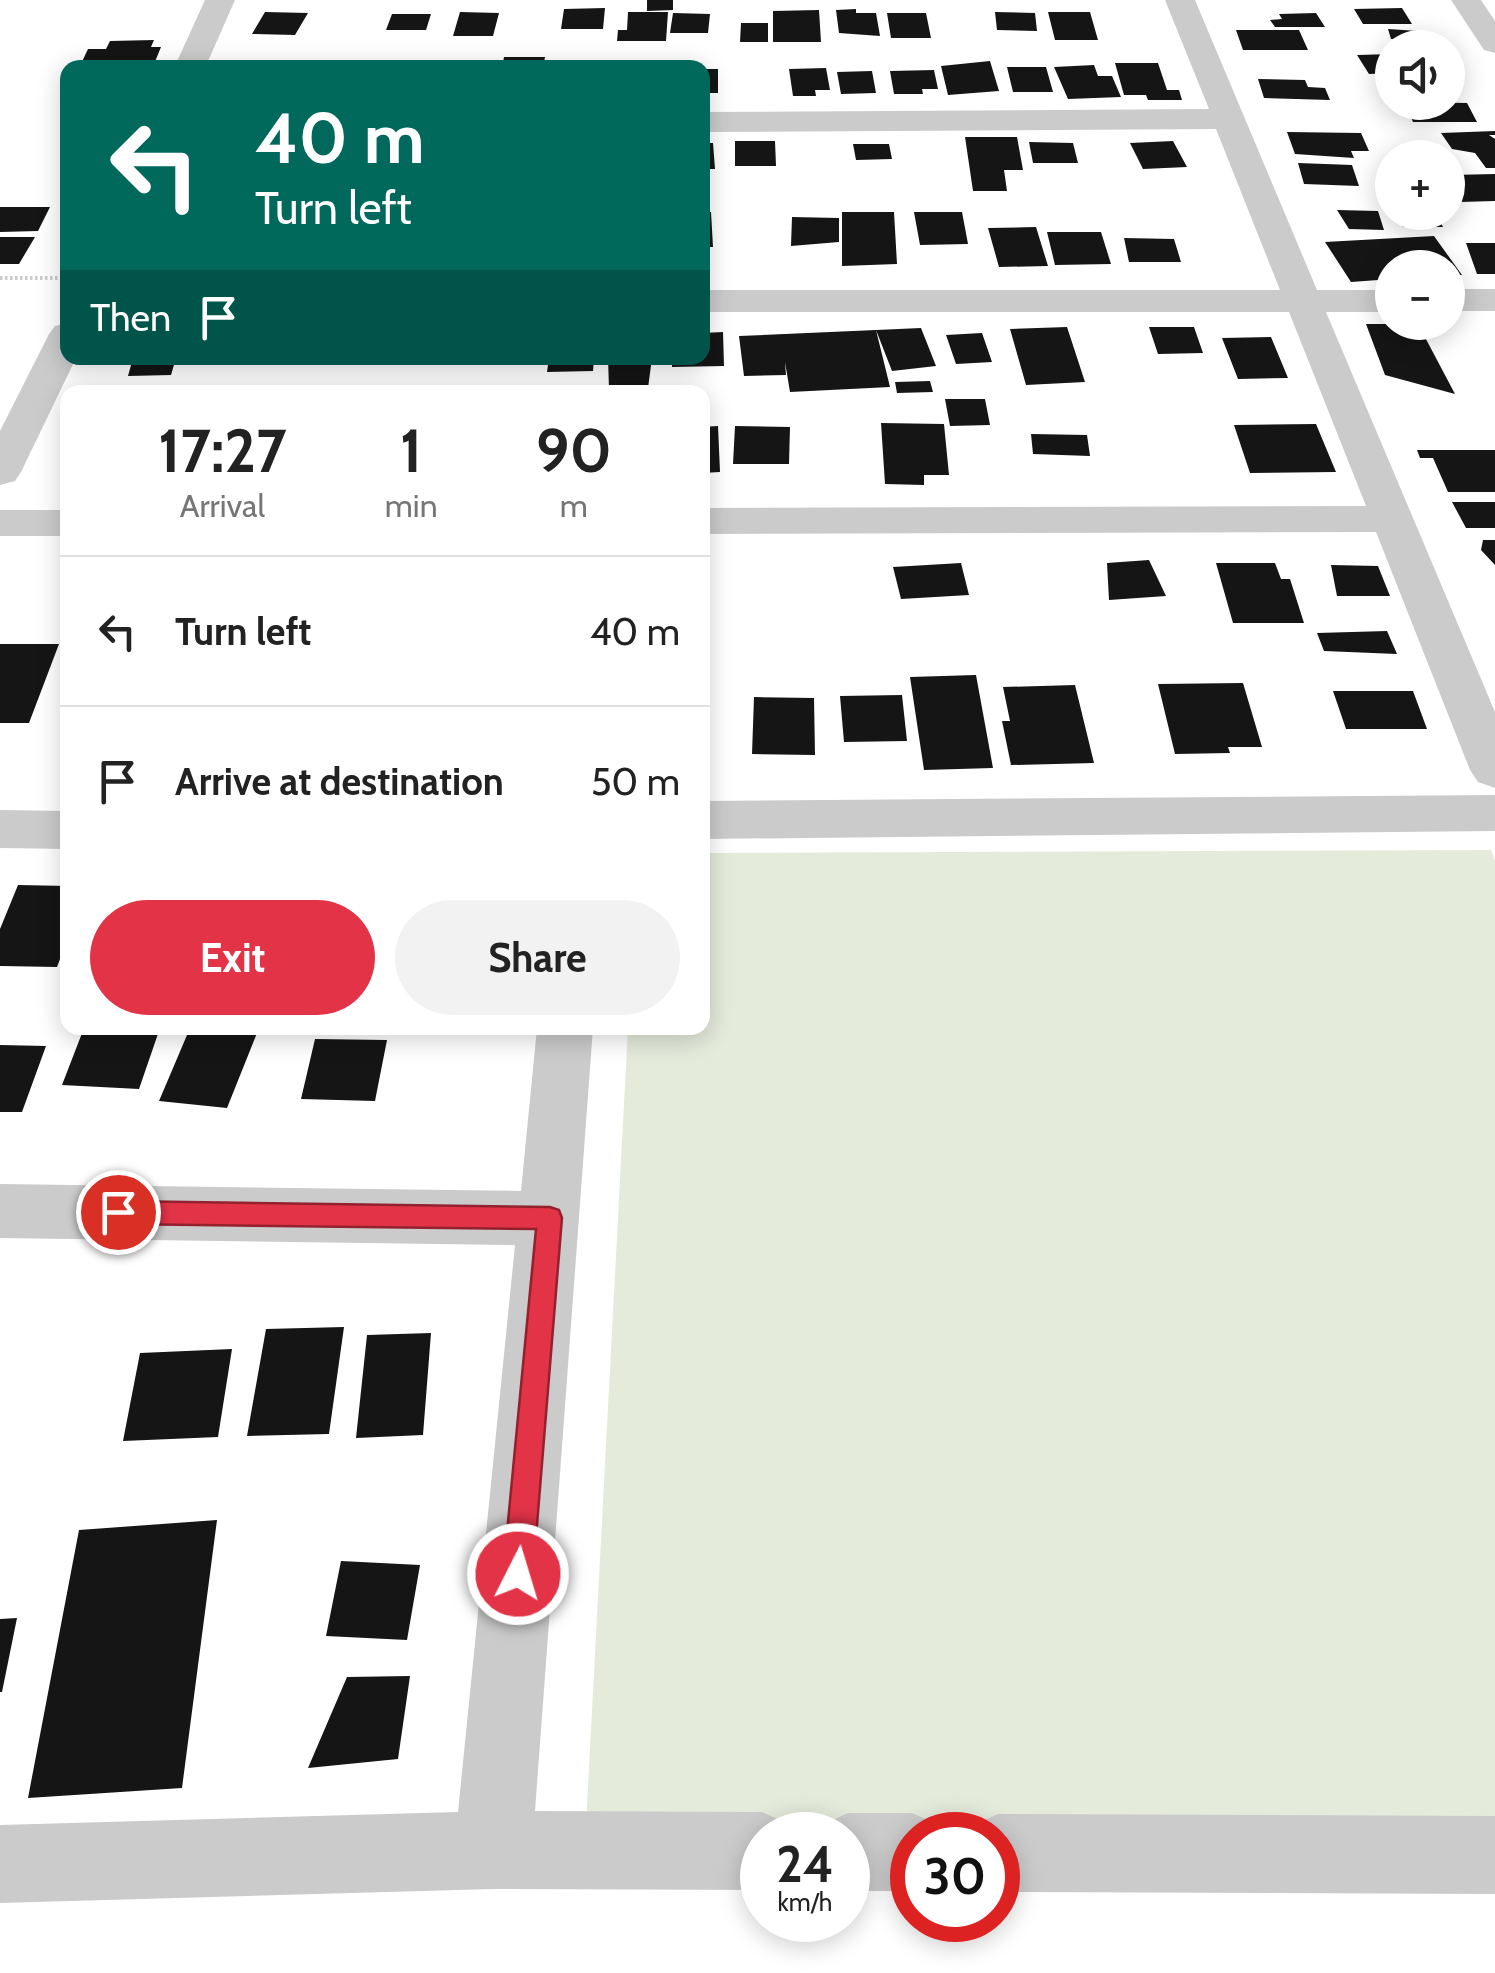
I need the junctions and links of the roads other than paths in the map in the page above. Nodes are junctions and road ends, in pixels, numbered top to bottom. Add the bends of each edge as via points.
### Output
1 (220, 0) edge
2 (1180, 0) edge
3 (1466, 0) edge
4 (1495, 44) edge
5 (193, 60) edge
6 (1229, 119) junction
7 (710, 122) edge
8 (1375, 300) edge
9 (1465, 300) edge
10 (1495, 300) edge
11 (710, 301) edge
12 (1304, 302) junction
13 (60, 350) edge
14 (0, 472) edge
15 (1394, 519) junction
16 (710, 521) edge
17 (0, 523) edge
18 (60, 523) edge
19 (1495, 770) edge
20 (1495, 813) edge
21 (710, 820) edge
22 (0, 830) edge
23 (60, 830) edge
24 (564, 1035) edge
25 (0, 1211) edge
26 (550, 1218) junction
27 (494, 1850) junction
28 (740, 1852) edge
29 (1020, 1852) edge
30 (1495, 1855) edge
31 (0, 1864) edge

1 - 5 street
2 - 6 street
3 - 4 street
6 - 7 street
6 - 12 street
8 - 12 street
9 - 10 street
11 - 12 street
12 - 15 street
13 - 14 street
15 - 16 street
15 - 19 street
17 - 18 street
20 - 21 street
22 - 23 street
24 - 26 street
25 - 26 street
26 - 27 street
27 - 28 street
27 - 31 street
29 - 30 street

